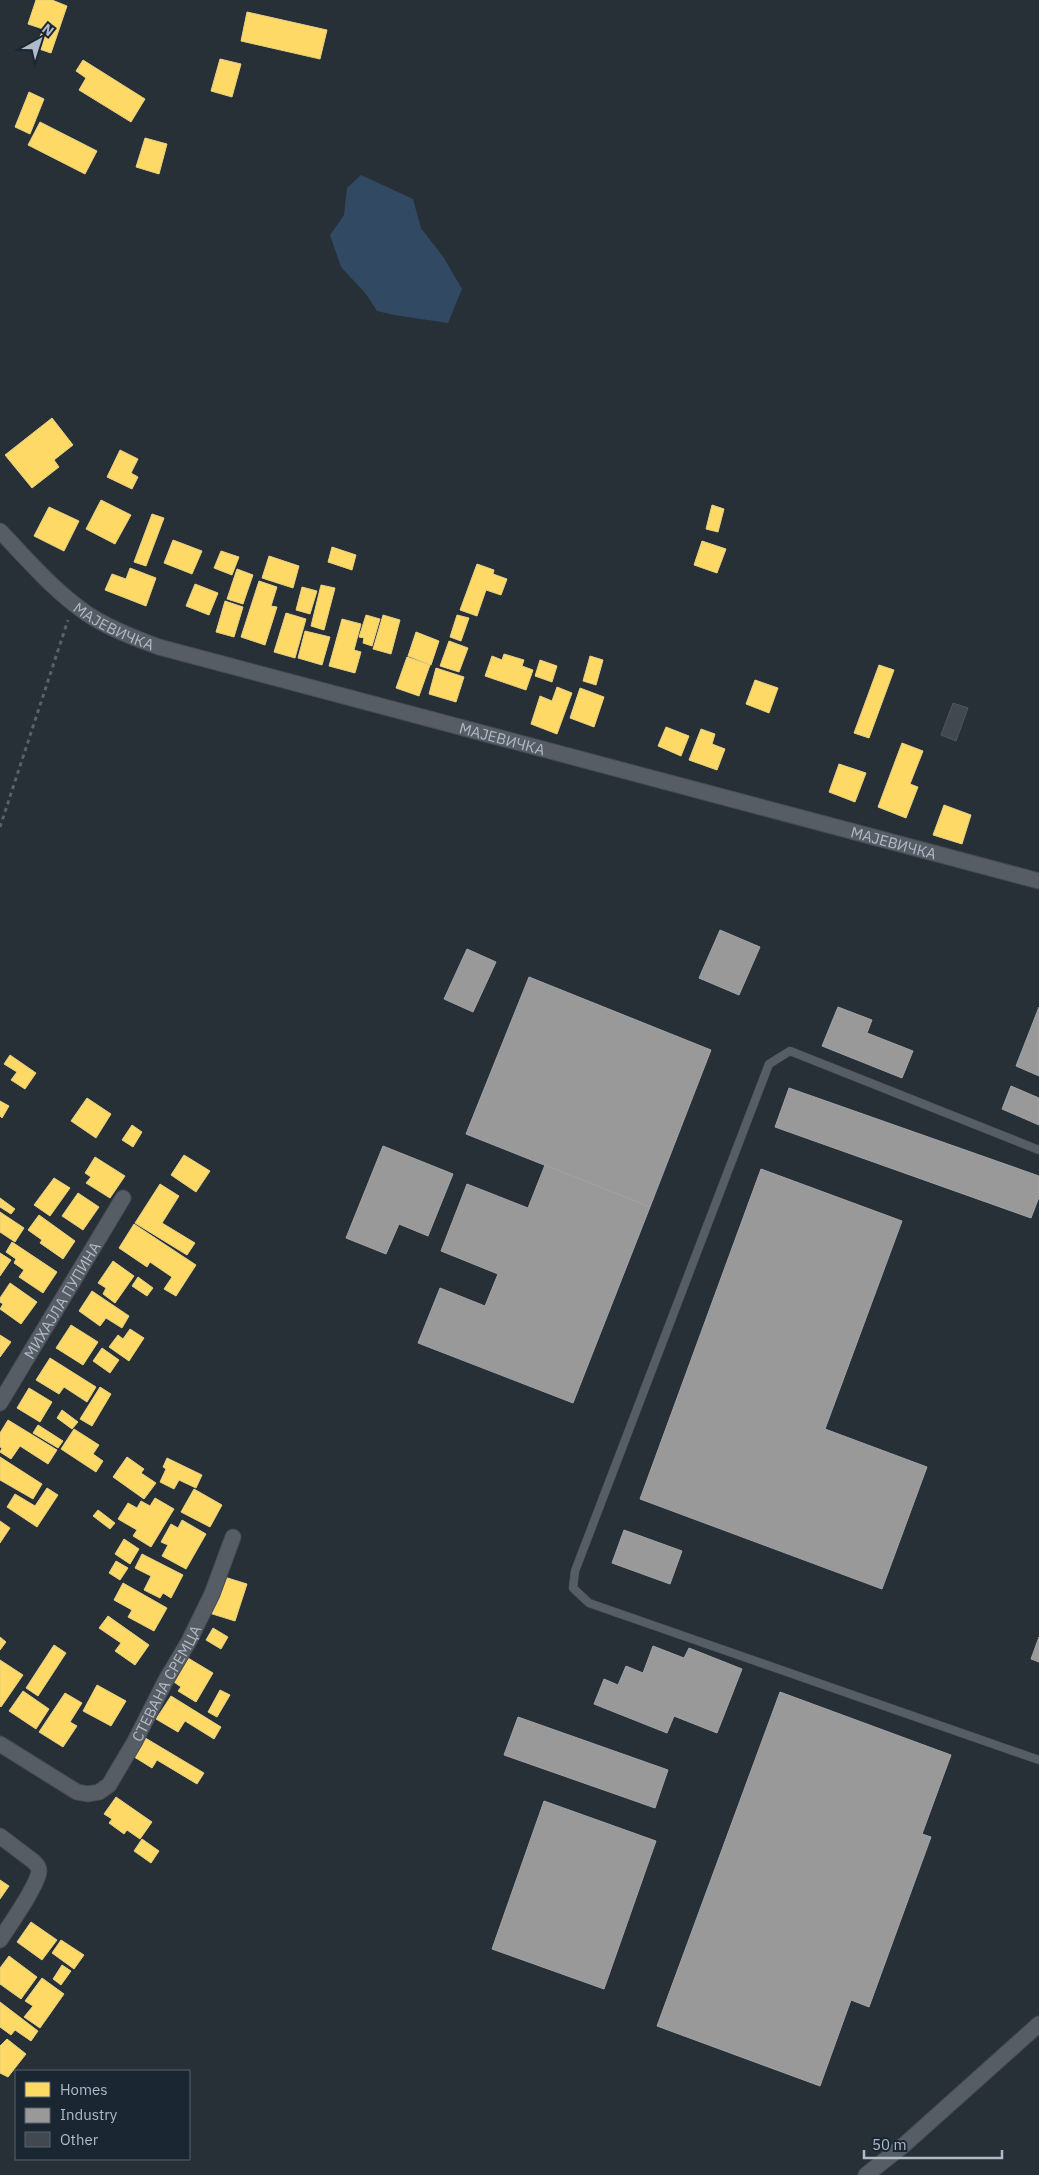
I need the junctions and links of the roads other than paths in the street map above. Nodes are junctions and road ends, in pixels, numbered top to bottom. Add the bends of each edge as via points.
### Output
1 (0, 531) edge
2 (1039, 881) edge
3 (1039, 1150) edge
4 (123, 1198) dead end
5 (0, 1403) edge
6 (233, 1537) dead end
7 (0, 1744) edge
8 (1039, 1760) edge
9 (0, 1836) edge
10 (0, 1940) edge
11 (1039, 2024) edge
12 (866, 2175) edge

1 - 2 street, МАЈЕВИЧКА via 73,602 107,626 159,647
3 - 8 lane via 790,1051 769,1064 575,1571 573,1588 589,1603
4 - 5 street, МИХАЈЛА ПУПИНА
6 - 7 street, СТЕВАНА СРЕМЦА via 212,1594 189,1641 109,1785 99,1792 77,1792
9 - 10 street via 33,1861 39,1872
11 - 12 street

